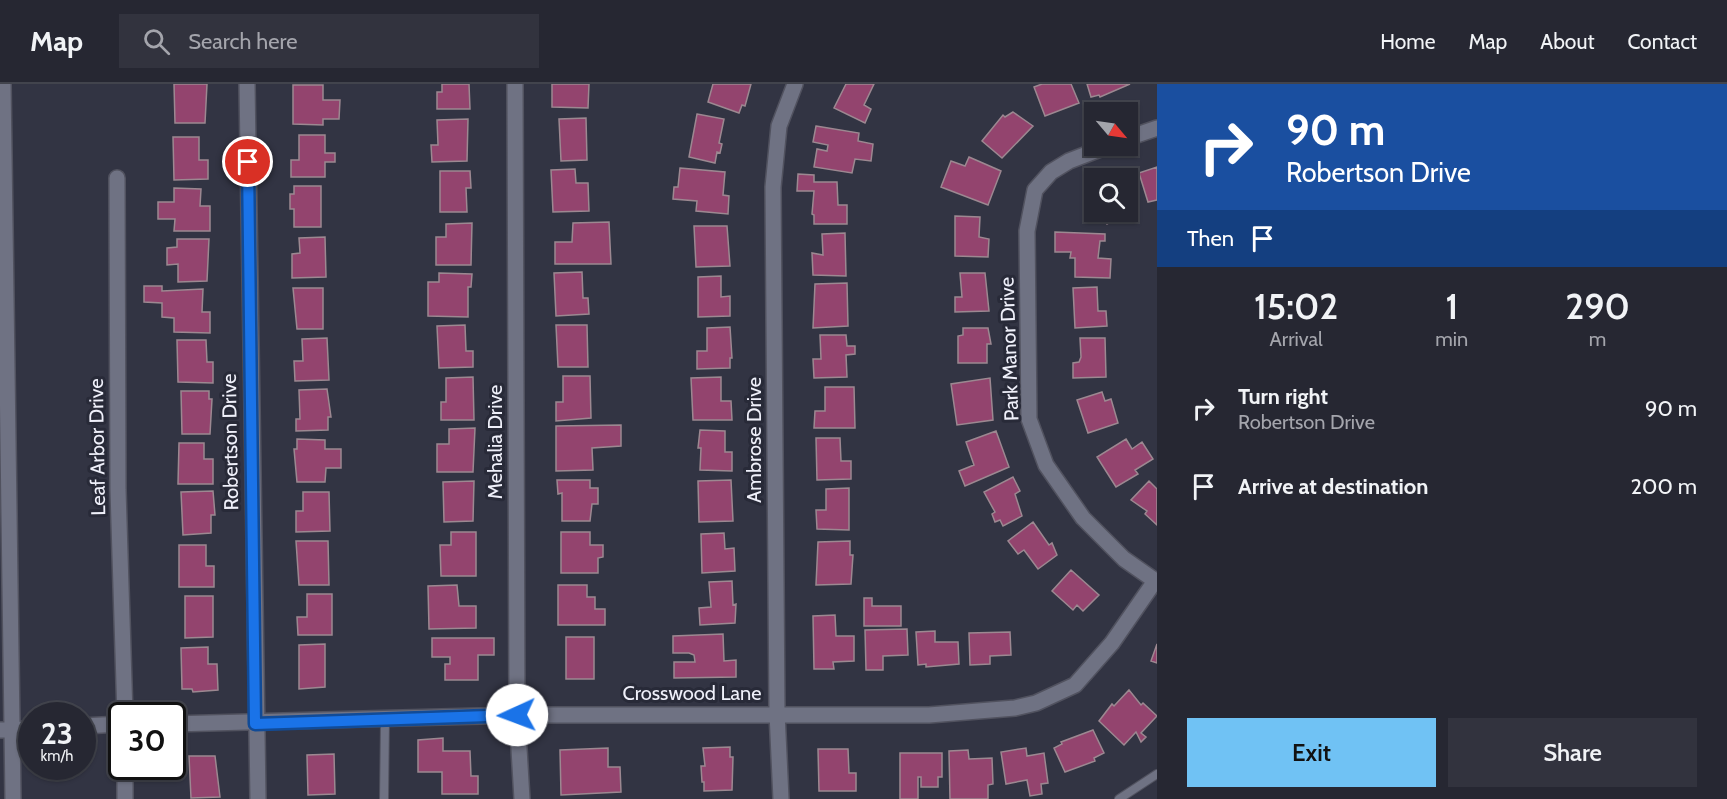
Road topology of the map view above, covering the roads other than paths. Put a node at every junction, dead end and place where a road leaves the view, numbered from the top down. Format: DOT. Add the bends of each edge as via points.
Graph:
graph roads {
  1 [pos="3,84"];
  2 [pos="247,84"];
  3 [pos="515,84"];
  4 [pos="795,84"];
  5 [pos="1157,128"];
  6 [pos="1138,135"];
  7 [pos="1084,155"];
  8 [pos="117,178"];
  9 [pos="3,292"];
  10 [pos="4,512"];
  11 [pos="1156,581"];
  12 [pos="125,702"];
  13 [pos="777,713"];
  14 [pos="517,715"];
  15 [pos="385,720"];
  16 [pos="186,724"];
  17 [pos="255,724"];
  18 [pos="6,730"];
  19 [pos="1157,774"];
  20 [pos="125,780"];
  21 [pos="13,799"];
  22 [pos="126,799"];
  23 [pos="258,799"];
  24 [pos="384,799"];
  25 [pos="522,799"];
  26 [pos="781,799"];
  27 [pos="1119,799"];
  1 -- 9 [label="street"];
  2 -- 17 [label="street, Robertson Drive"];
  3 -- 14 [label="street, Mehalia Drive"];
  4 -- 13 [label="street, Ambrose Drive" via="779,126 773,187"];
  5 -- 6 [label="street"];
  7 -- 11 [label="street, Park Manor Drive" via="1051,172 1035,190 1027,231 1029,419 1046,465 1083,518 1124,560"];
  8 -- 12 [label="street, Leaf Arbor Drive" via="118,490"];
  9 -- 10 [label="street"];
  10 -- 18 [label="street"];
  11 -- 13 [label="street, Crosswood Lane" via="1092,668 1075,685 1036,703 929,715"];
  13 -- 14 [label="street, Crosswood Lane"];
  13 -- 26 [label="street, Ambrose Drive"];
  14 -- 15 [label="street, Crosswood Lane"];
  14 -- 25 [label="street, Mehalia Drive"];
  15 -- 17 [label="street, Crosswood Lane"];
  15 -- 24 [label="lane"];
  16 -- 17 [label="street, Crosswood Lane"];
  17 -- 23 [label="street, Robertson Drive"];
  18 -- 21 [label="street"];
  19 -- 27 [label="lane"];
  20 -- 22 [label="street"];
}
